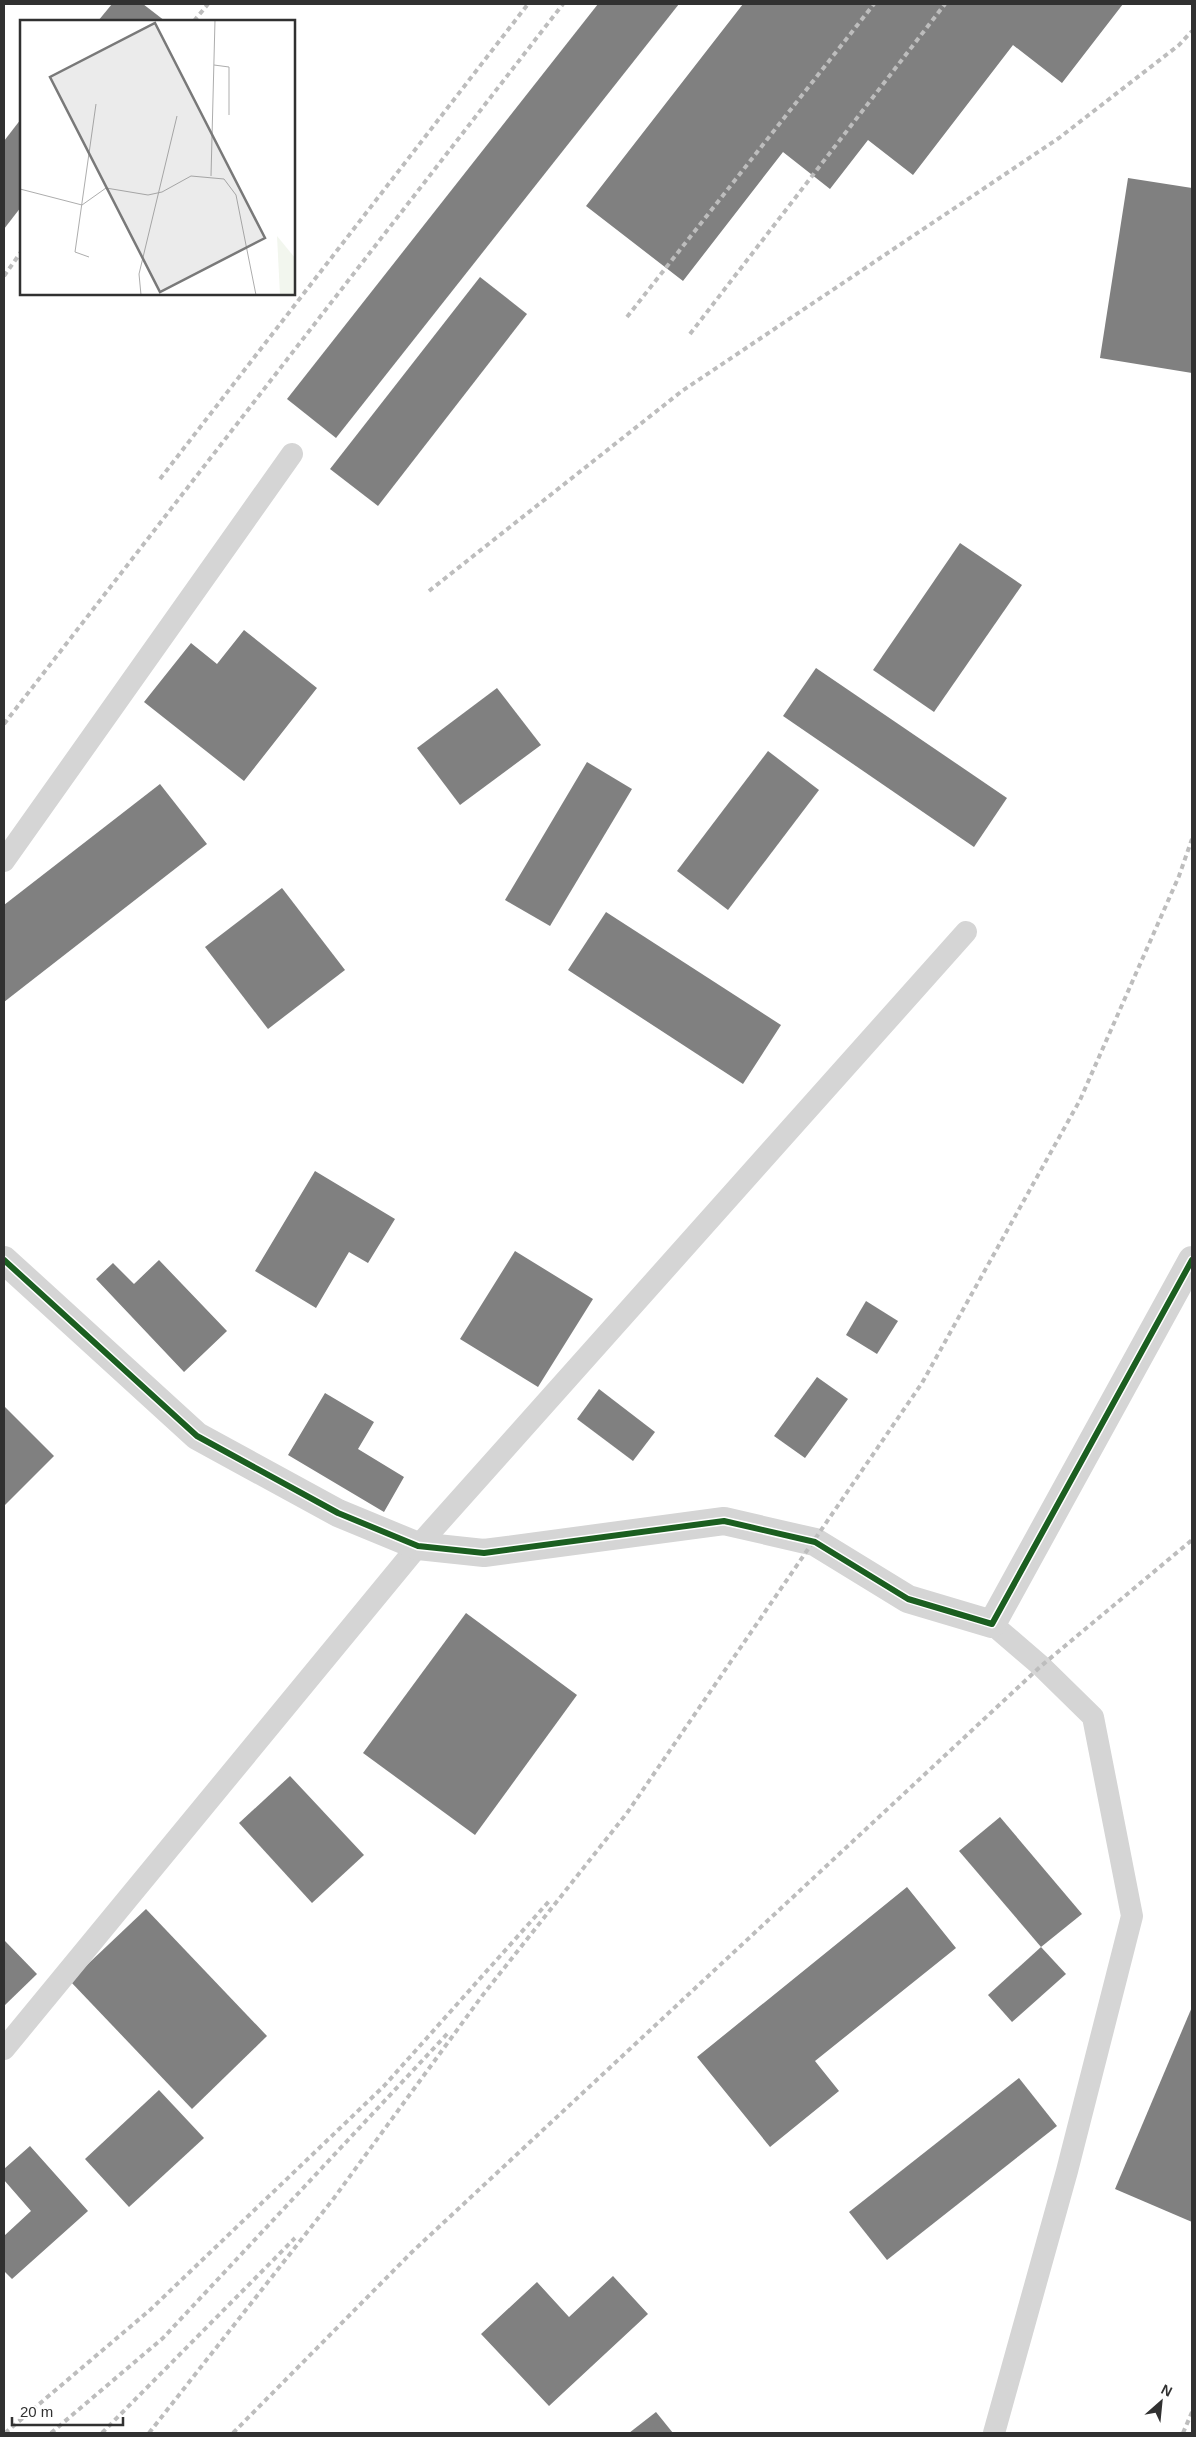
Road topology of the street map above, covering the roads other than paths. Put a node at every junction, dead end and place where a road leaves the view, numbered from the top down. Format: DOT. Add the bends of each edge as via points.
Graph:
graph roads {
  1 [pos="292,454"];
  2 [pos="4,862"];
  3 [pos="966,932"];
  4 [pos="4,1260"];
  5 [pos="1192,1260"];
  6 [pos="418,1546"];
  7 [pos="992,1624"];
  8 [pos="4,2049"];
  9 [pos="994,2433"];
  1 -- 2 [label="lane"];
  3 -- 6 [label="lane"];
  4 -- 6 [label="street" via="197,1436 338,1513"];
  5 -- 7 [label="street"];
  6 -- 7 [label="street" via="484,1553 724,1521 815,1542 908,1599"];
  6 -- 8 [label="lane"];
  7 -- 9 [label="lane" via="1093,1717 1132,1916 1067,2171"];
}
